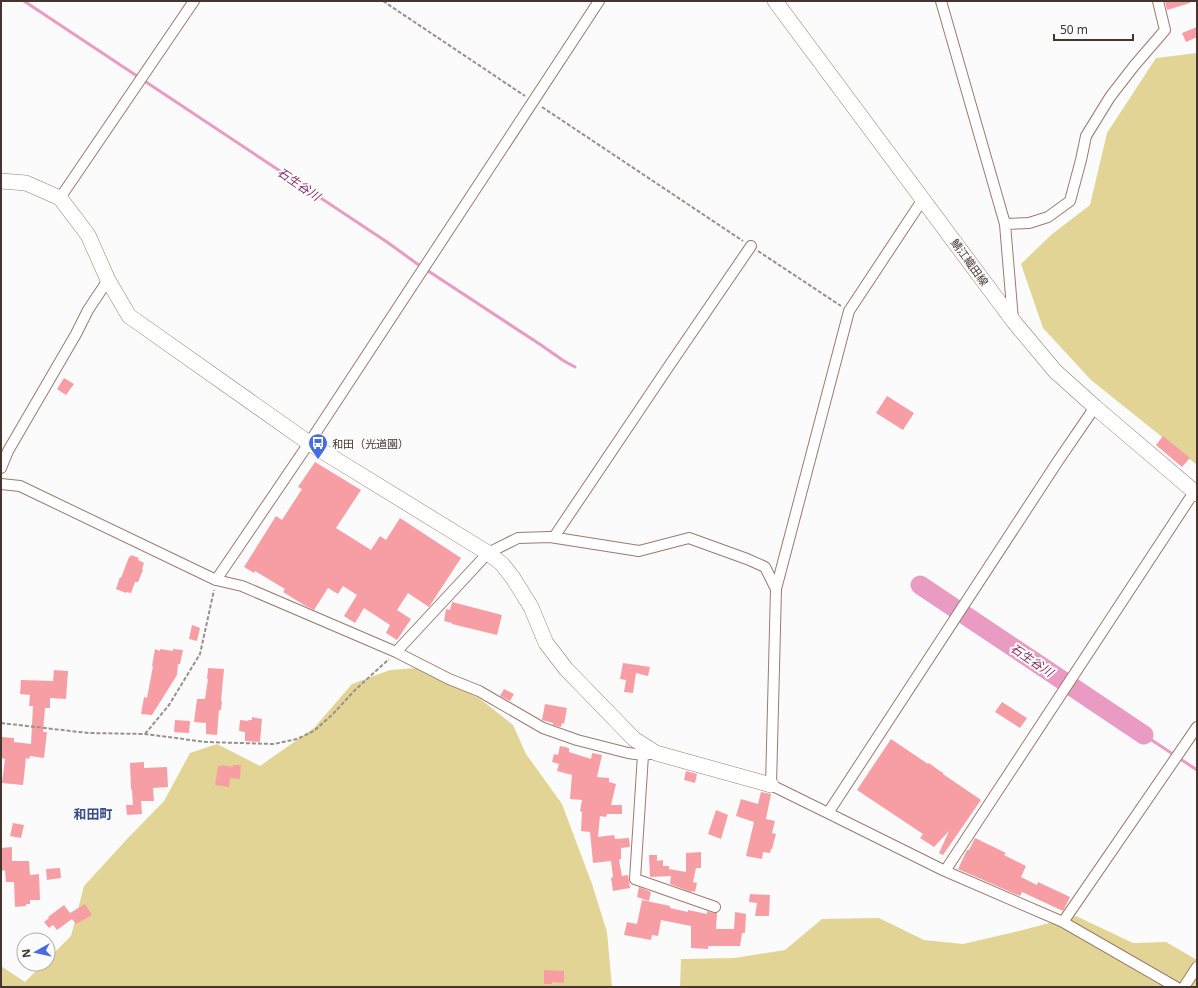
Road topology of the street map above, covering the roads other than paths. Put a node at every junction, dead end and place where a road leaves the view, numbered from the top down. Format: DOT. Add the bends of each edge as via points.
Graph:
graph roads {
  1 [pos="194,1"];
  2 [pos="599,1"];
  3 [pos="775,1"];
  4 [pos="941,1"];
  5 [pos="1158,1"];
  6 [pos="1,181"];
  7 [pos="60,198"];
  8 [pos="923,199"];
  9 [pos="1005,224"];
  10 [pos="751,246"];
  11 [pos="108,280"];
  12 [pos="1014,322"];
  13 [pos="1095,407"];
  14 [pos="309,443"];
  15 [pos="1,468"];
  16 [pos="1,484"];
  17 [pos="1196,493"];
  18 [pos="554,537"];
  19 [pos="488,553"];
  20 [pos="216,580"];
  21 [pos="776,590"];
  22 [pos="396,652"];
  23 [pos="1197,727"];
  24 [pos="650,754"];
  25 [pos="770,785"];
  26 [pos="828,812"];
  27 [pos="945,871"];
  28 [pos="715,907"];
  29 [pos="1063,922"];
  30 [pos="1197,967"];
  31 [pos="1176,987"];
  32 [pos="1184,987"];
  1 -- 7 [label="street"];
  2 -- 14 [label="street"];
  3 -- 8 [label="street, 鯖江織田線"];
  4 -- 9 [label="street"];
  5 -- 9 [label="street" via="1166,30 1110,97 1086,136 1070,201 1048,217 1029,223"];
  6 -- 7 [label="street" via="26,184"];
  7 -- 11 [label="street" via="88,235"];
  8 -- 12 [label="street, 鯖江織田線"];
  8 -- 21 [label="street" via="849,311"];
  9 -- 12 [label="street"];
  10 -- 18 [label="street"];
  11 -- 14 [label="street" via="129,316"];
  11 -- 15 [label="street" via="88,310 8,451"];
  12 -- 13 [label="street, 鯖江織田線" via="1055,371"];
  13 -- 17 [label="street, 鯖江織田線"];
  13 -- 26 [label="street"];
  14 -- 19 [label="street"];
  14 -- 20 [label="street"];
  16 -- 20 [label="street" via="20,486"];
  17 -- 27 [label="street"];
  18 -- 19 [label="street" via="518,538"];
  18 -- 21 [label="street" via="639,552 689,538 765,567"];
  19 -- 22 [label="street"];
  19 -- 24 [label="street" via="502,564 513,578 531,607 546,643 566,669"];
  20 -- 22 [label="street" via="242,586"];
  21 -- 25 [label="street"];
  22 -- 24 [label="street" via="479,691 543,728 628,753"];
  23 -- 29 [label="street"];
  24 -- 25 [label="street"];
  24 -- 28 [label="street" via="635,879"];
  25 -- 26 [label="street"];
  26 -- 27 [label="street"];
  27 -- 29 [label="street"];
  29 -- 31 [label="street"];
  30 -- 32 [label="street"];
}
